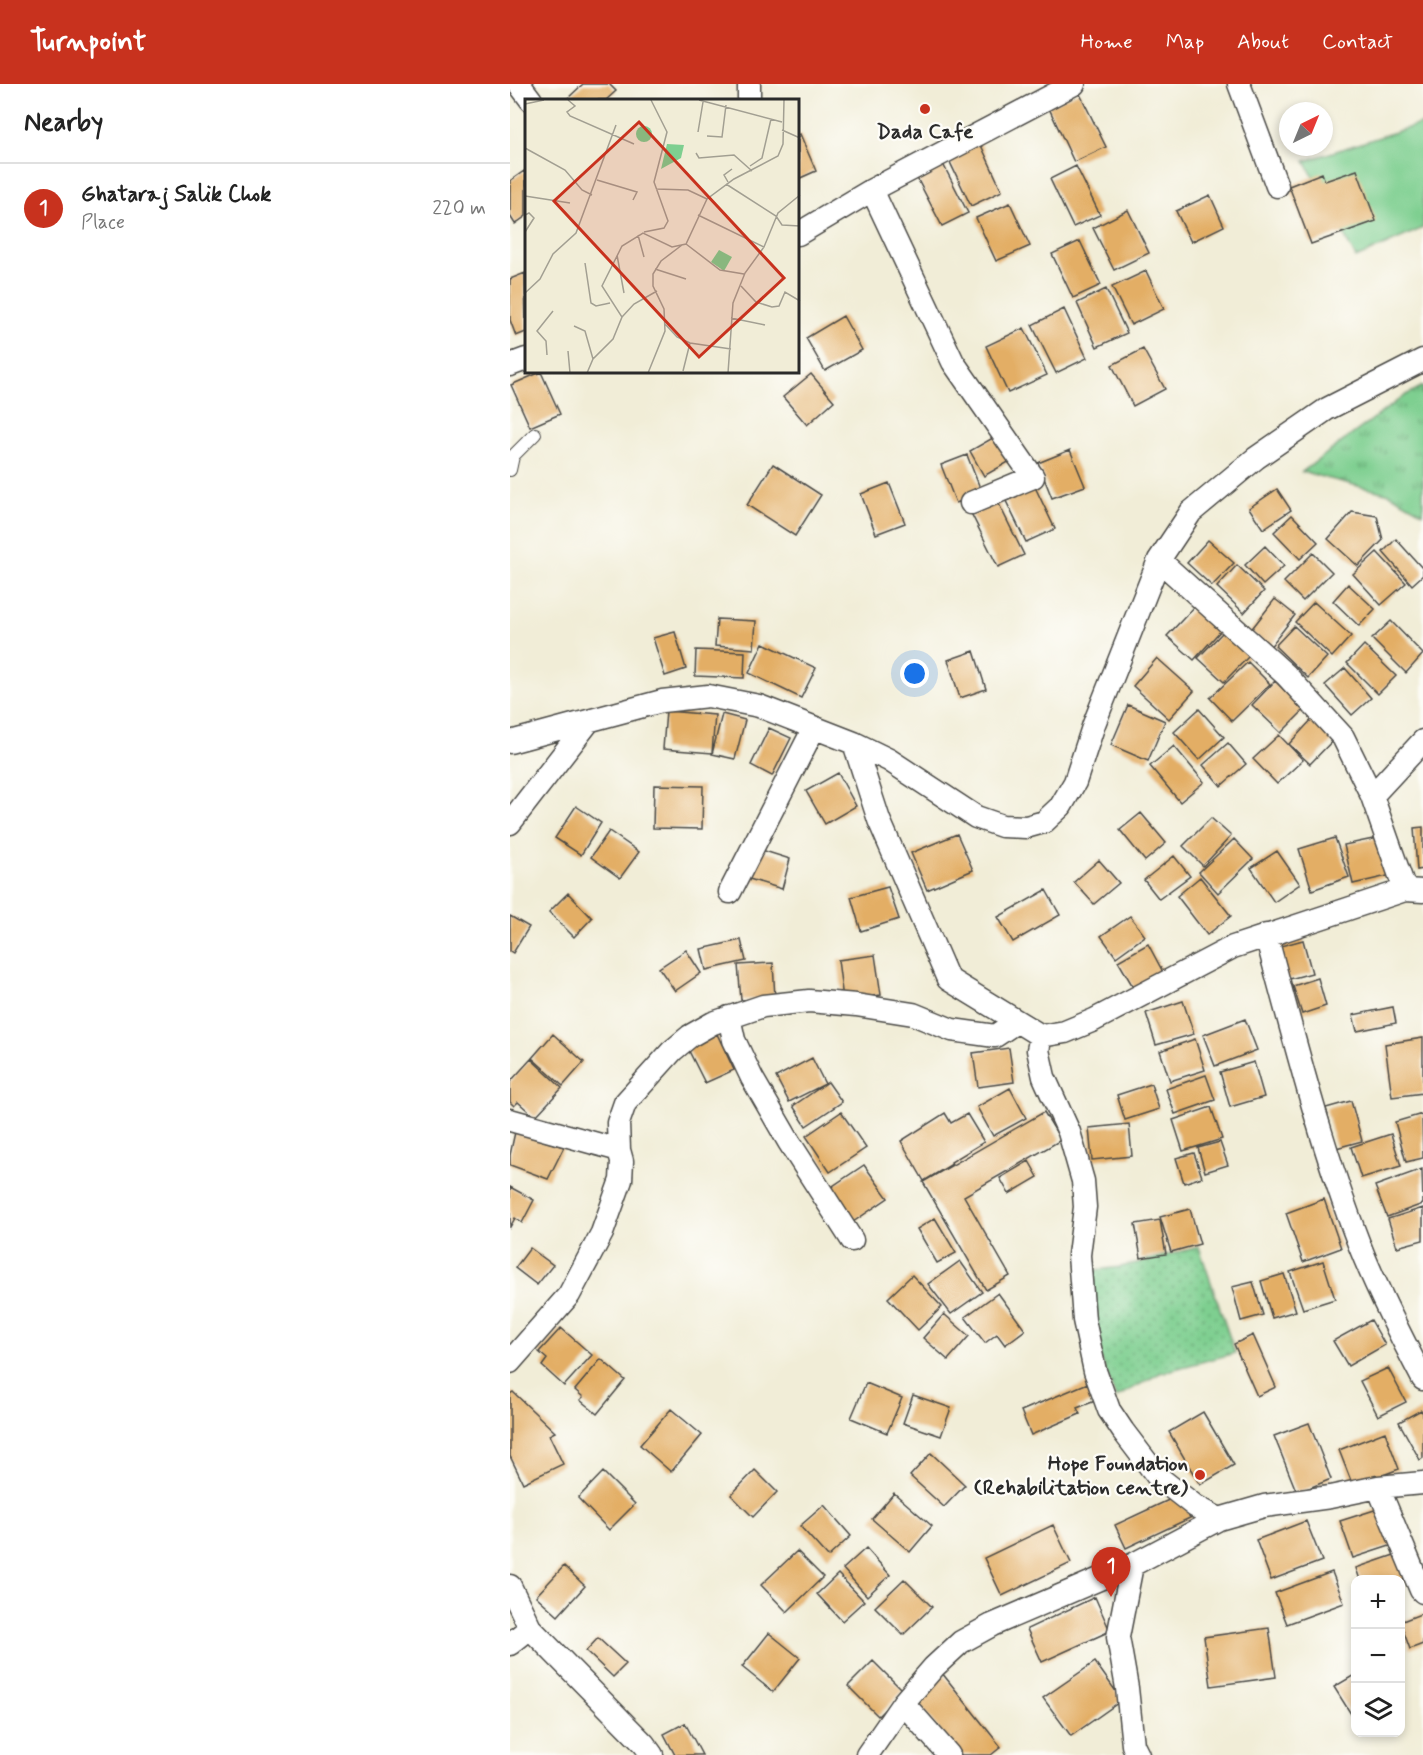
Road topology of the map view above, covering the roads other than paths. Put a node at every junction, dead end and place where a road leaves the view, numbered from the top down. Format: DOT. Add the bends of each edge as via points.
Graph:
graph roads {
  1 [pos="519,84"];
  2 [pos="1074,84"];
  3 [pos="1239,84"];
  4 [pos="530,99"];
  5 [pos="1277,186"];
  6 [pos="872,190"];
  7 [pos="800,233"];
  8 [pos="525,359"];
  9 [pos="1423,360"];
  10 [pos="510,366"];
  11 [pos="534,434"];
  12 [pos="510,470"];
  13 [pos="971,503"];
  14 [pos="1160,561"];
  15 [pos="589,721"];
  16 [pos="814,728"];
  17 [pos="510,741"];
  18 [pos="1423,741"];
  19 [pos="854,743"];
  20 [pos="1372,796"];
  21 [pos="510,823"];
  22 [pos="1414,890"];
  23 [pos="730,892"];
  24 [pos="1266,935"];
  25 [pos="729,1017"];
  26 [pos="1016,1022"];
  27 [pos="1041,1036"];
  28 [pos="510,1120"];
  29 [pos="619,1150"];
  30 [pos="852,1240"];
  31 [pos="510,1362"];
  32 [pos="1423,1379"];
  33 [pos="1423,1484"];
  34 [pos="1378,1487"];
  35 [pos="1219,1519"];
  36 [pos="1132,1565"];
  37 [pos="510,1586"];
  38 [pos="1423,1592"];
  39 [pos="530,1629"];
  40 [pos="510,1644"];
  41 [pos="903,1703"];
  42 [pos="652,1755"];
  43 [pos="867,1755"];
  44 [pos="949,1755"];
  45 [pos="1138,1755"];
  1 -- 4 [label="street"];
  2 -- 6 [label="street"];
  3 -- 5 [label="street"];
  6 -- 7 [label="street"];
  6 -- 13 [label="street" via="953,362 1033,477"];
  8 -- 10 [label="street"];
  9 -- 14 [label="street" via="1327,409 1256,458 1191,512"];
  11 -- 12 [label="lane" via="513,456"];
  14 -- 19 [label="street" via="1094,724 1075,782 1061,806 1044,822 1026,827 1002,826 976,817 889,760"];
  14 -- 20 [label="street" via="1286,675 1343,737"];
  15 -- 16 [label="street" via="662,701 708,696 759,706"];
  15 -- 17 [label="street"];
  15 -- 21 [label="street"];
  16 -- 19 [label="street"];
  16 -- 23 [label="street"];
  18 -- 20 [label="street"];
  19 -- 26 [label="street" via="879,820 948,979"];
  20 -- 22 [label="street"];
  22 -- 24 [label="street"];
  24 -- 27 [label="street" via="1233,947 1094,1020 1065,1032"];
  24 -- 32 [label="street" via="1333,1171 1355,1234"];
  25 -- 26 [label="street" via="763,1006 809,1001 913,1014 952,1030 995,1036"];
  25 -- 29 [label="street" via="690,1036 625,1103 618,1123"];
  25 -- 30 [label="street" via="734,1040 758,1087"];
  26 -- 27 [label="street"];
  27 -- 35 [label="street" via="1038,1050 1044,1077 1069,1131 1083,1181 1085,1207 1079,1256 1084,1320 1095,1371 1109,1410 1158,1477"];
  28 -- 29 [label="street"];
  29 -- 31 [label="street" via="621,1180 602,1233 569,1294"];
  33 -- 34 [label="street"];
  34 -- 35 [label="street" via="1264,1506"];
  34 -- 38 [label="street"];
  35 -- 36 [label="street"];
  36 -- 41 [label="street" via="961,1642"];
  36 -- 45 [label="street" via="1118,1637 1133,1746"];
  37 -- 39 [label="street"];
  39 -- 40 [label="street"];
  39 -- 42 [label="street"];
  41 -- 43 [label="street"];
  41 -- 44 [label="street"];
}
